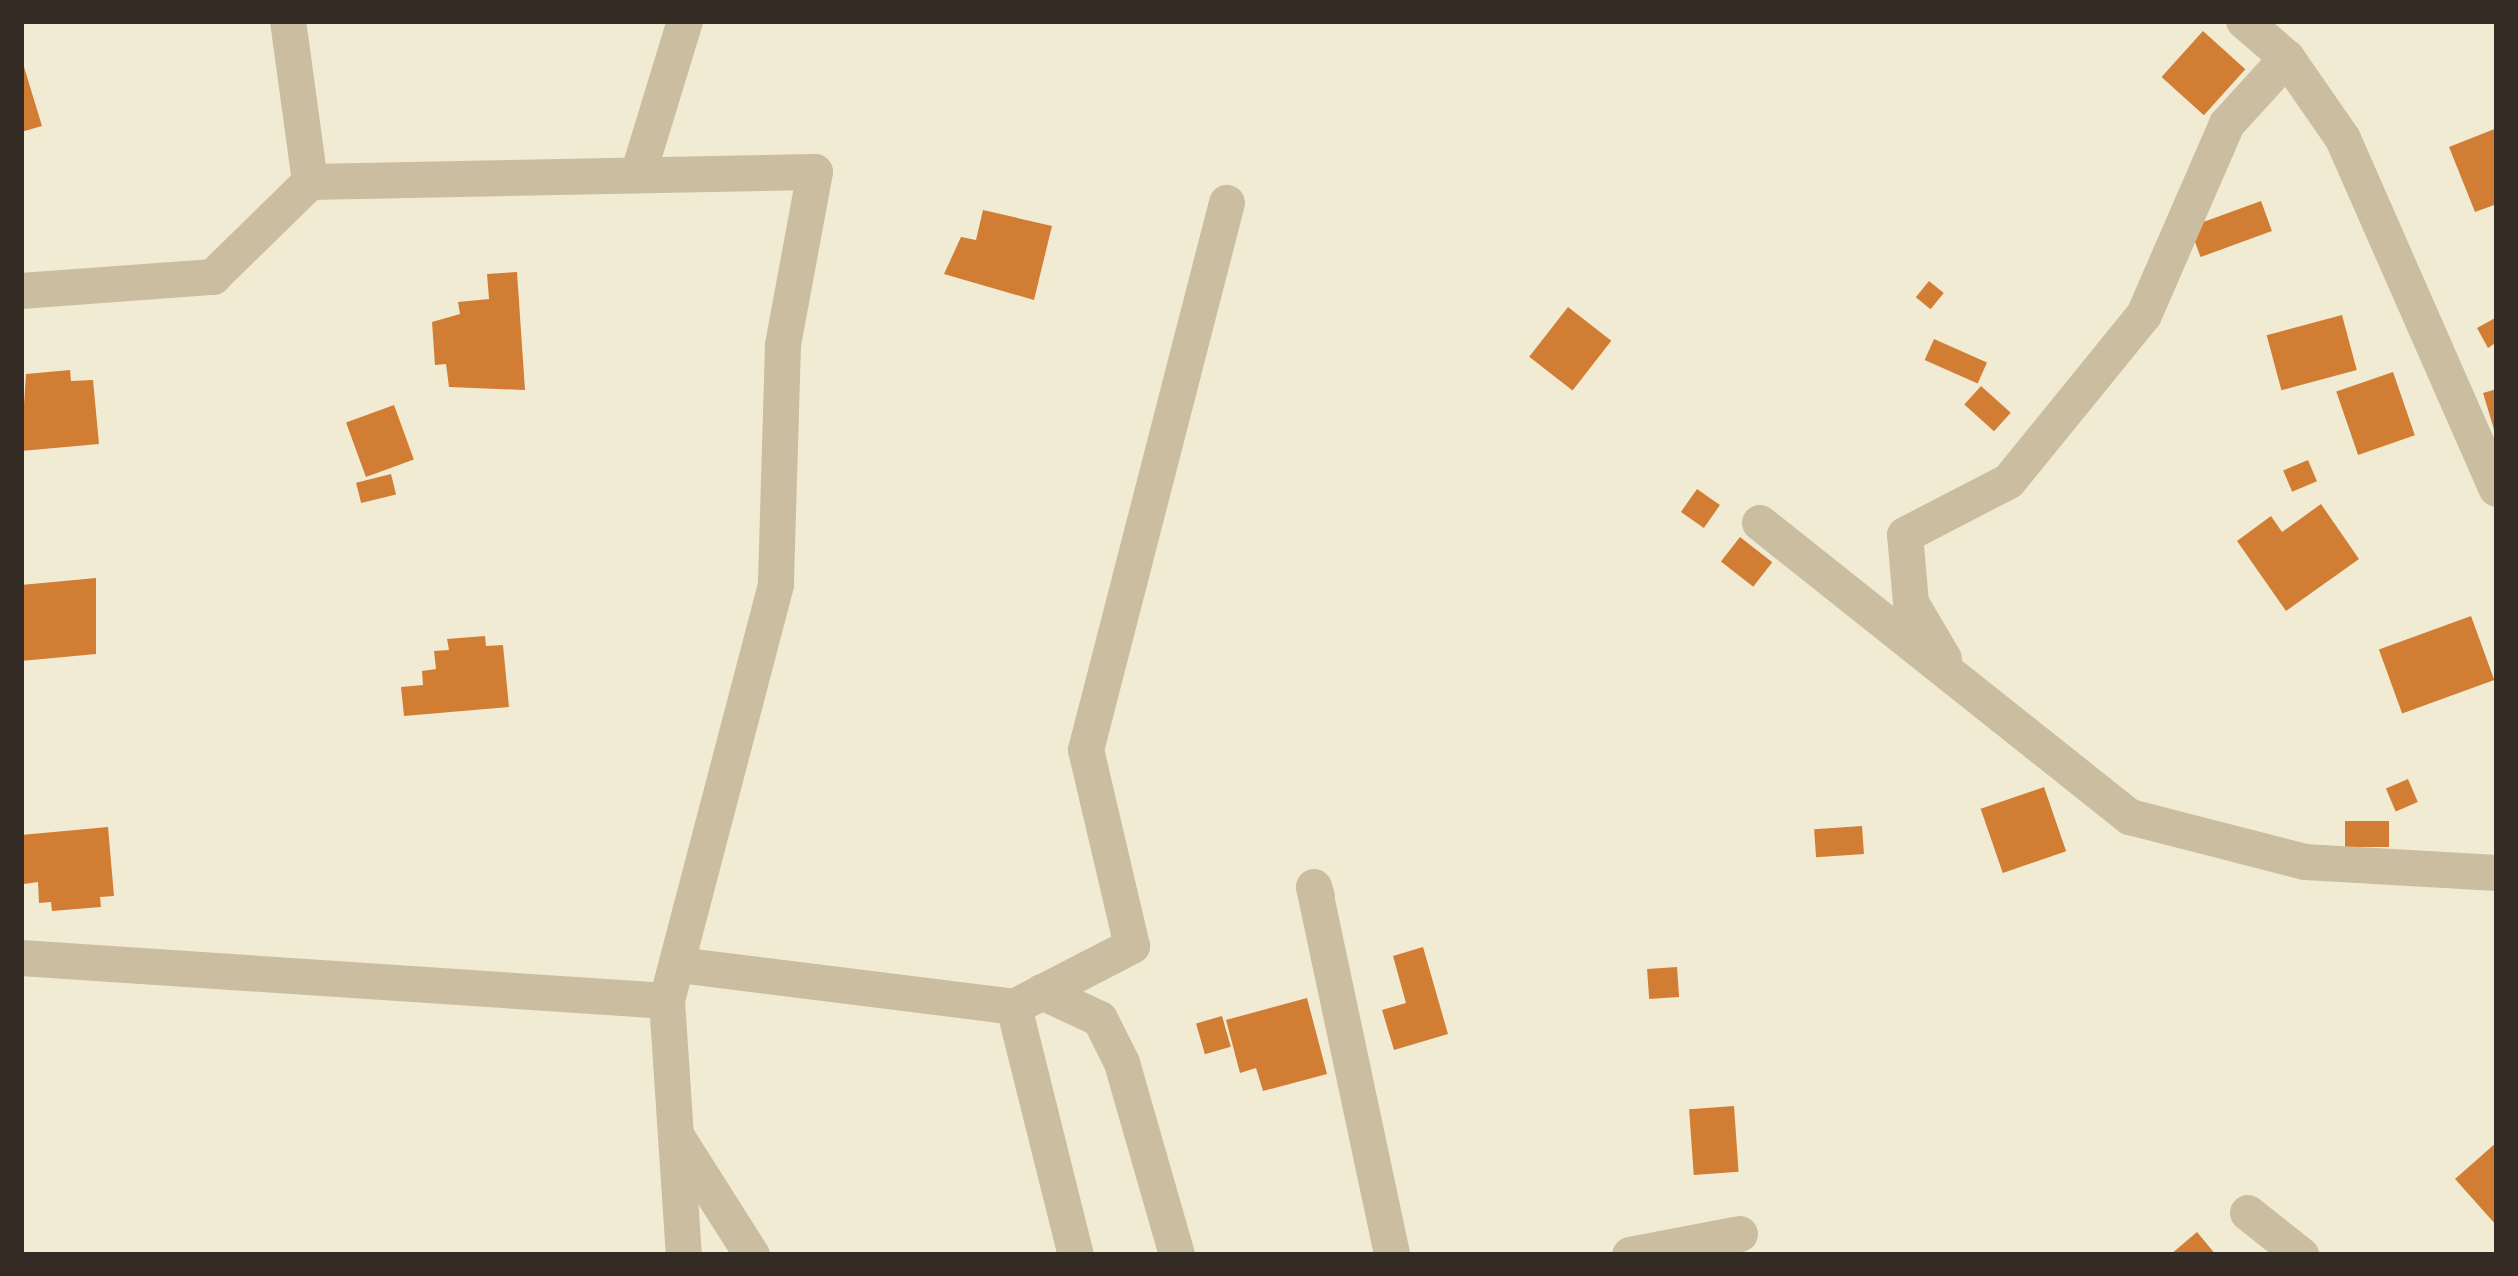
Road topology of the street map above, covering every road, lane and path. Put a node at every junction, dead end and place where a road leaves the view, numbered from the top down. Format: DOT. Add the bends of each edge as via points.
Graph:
graph roads {
  1 [pos="288,21"];
  2 [pos="685,21"];
  3 [pos="2244,21"];
  4 [pos="2288,58"];
  5 [pos="638,175"];
  6 [pos="310,182"];
  7 [pos="1227,203"];
  8 [pos="21,290"];
  9 [pos="2497,489"];
  10 [pos="1760,523"];
  11 [pos="1955,677"];
  12 [pos="2497,873"];
  13 [pos="1317,898"];
  14 [pos="21,958"];
  15 [pos="679,965"];
  16 [pos="1028,999"];
  17 [pos="667,1001"];
  18 [pos="676,1135"];
  19 [pos="2248,1213"];
  20 [pos="1740,1234"];
  21 [pos="685,1255"];
  22 [pos="752,1255"];
  23 [pos="1076,1255"];
  24 [pos="1177,1255"];
  25 [pos="1391,1255"];
  26 [pos="1630,1255"];
  27 [pos="2301,1255"];
  1 -- 6 [label="street"];
  2 -- 5 [label="street"];
  3 -- 4 [label="street"];
  4 -- 9 [label="street" via="2343,139"];
  4 -- 11 [label="street" via="2227,124 2144,315 2009,481 1905,536 1911,603"];
  5 -- 6 [label="street"];
  5 -- 15 [label="street" via="815,172 783,345 776,585"];
  6 -- 8 [label="street" via="213,277"];
  7 -- 16 [label="street" via="1086,750 1132,946"];
  10 -- 11 [label="street"];
  11 -- 12 [label="street" via="2130,817 2306,862"];
  13 -- 25 [label="street" via="1314,887"];
  14 -- 17 [label="street"];
  15 -- 16 [label="street"];
  15 -- 17 [label="street"];
  16 -- 23 [label="street"];
  16 -- 24 [label="street" via="1100,1019 1122,1063"];
  17 -- 18 [label="street"];
  18 -- 21 [label="street"];
  18 -- 22 [label="street"];
  19 -- 27 [label="street"];
  20 -- 26 [label="street"];
}
